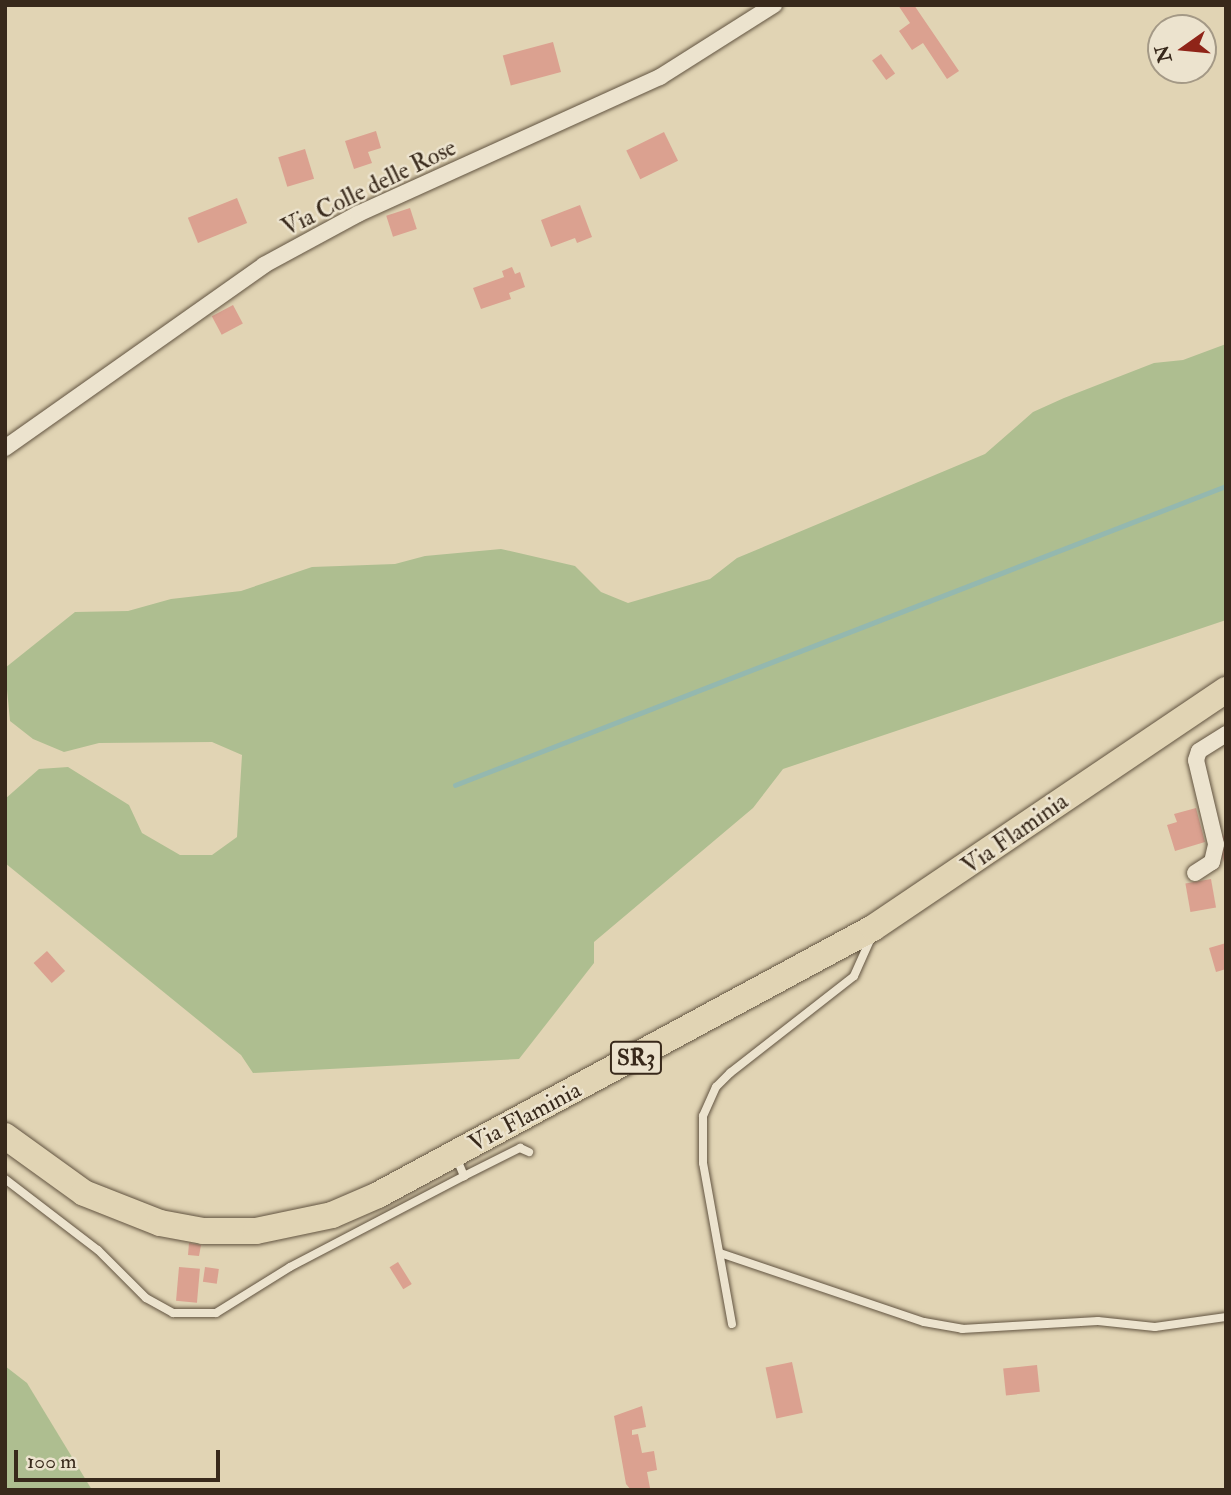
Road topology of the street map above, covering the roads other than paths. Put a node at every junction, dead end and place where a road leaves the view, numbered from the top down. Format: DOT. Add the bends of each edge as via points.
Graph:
graph roads {
  1 [pos="774,5"];
  2 [pos="5,448"];
  3 [pos="1226,690"];
  4 [pos="1226,734"];
  5 [pos="1195,873"];
  6 [pos="873,929"];
  7 [pos="5,1136"];
  8 [pos="529,1152"];
  9 [pos="460,1165"];
  10 [pos="5,1179"];
  11 [pos="720,1253"];
  12 [pos="1226,1317"];
  13 [pos="732,1324"];
  1 -- 2 [label="street, Via Colle delle Rose" via="660,77 358,214 264,265"];
  3 -- 6 [label="main road, Via Flaminia / SR3"];
  4 -- 5 [label="street" via="1199,751 1196,760 1216,844 1212,862"];
  6 -- 9 [label="main road, Via Flaminia / SR3"];
  6 -- 11 [label="lane" via="854,976 730,1073 709,1101 701,1149"];
  7 -- 9 [label="main road, Via Flaminia / SR3" via="51,1174 107,1204 175,1227 223,1232 271,1230 324,1218"];
  8 -- 9 [label="lane" via="520,1148"];
  9 -- 10 [label="lane" via="216,1312 173,1313 146,1298 98,1250"];
  11 -- 12 [label="lane" via="924,1322 962,1329 1098,1321 1155,1327"];
  11 -- 13 [label="lane"];
}
